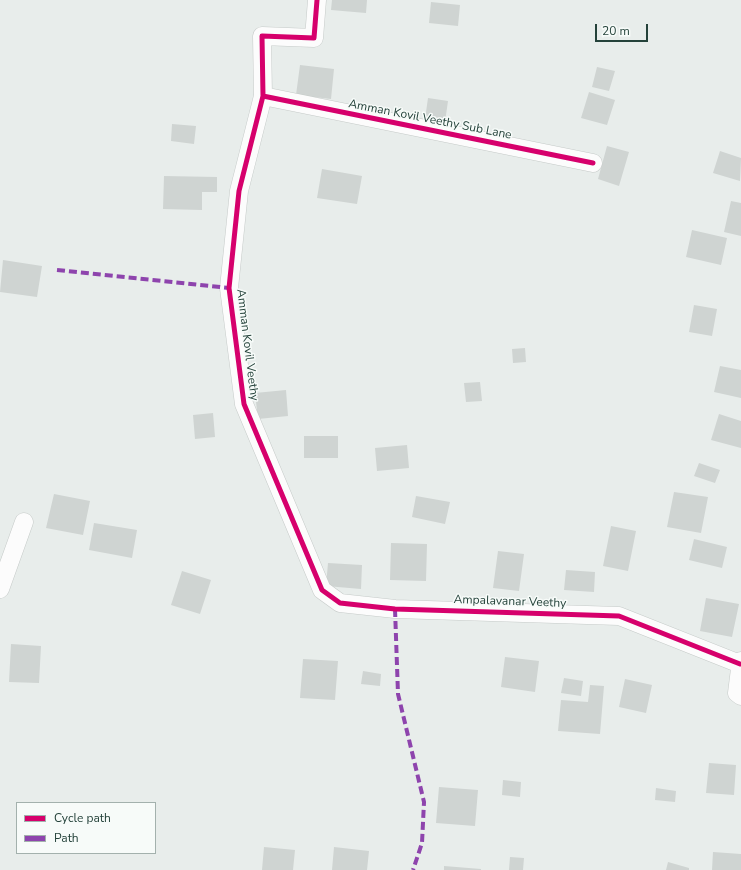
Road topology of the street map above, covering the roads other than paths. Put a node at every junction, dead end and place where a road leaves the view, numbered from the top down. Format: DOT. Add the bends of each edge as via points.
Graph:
graph roads {
  1 [pos="318,0"];
  2 [pos="263,96"];
  3 [pos="593,163"];
  4 [pos="24,522"];
  5 [pos="304,547"];
  6 [pos="0,589"];
  7 [pos="741,662"];
  8 [pos="741,696"];
  1 -- 2 [label="street, Amman Kovil Veethy" via="314,38 262,36"];
  2 -- 3 [label="street, Amman Kovil Veethy Sub Lane"];
  2 -- 5 [label="street, Amman Kovil Veethy" via="239,190 229,288 244,404"];
  4 -- 6 [label="street"];
  5 -- 7 [label="street, Ampalavanar Veethy" via="322,590 340,603 395,608 618,616"];
  7 -- 8 [label="street" via="738,693"];
}
